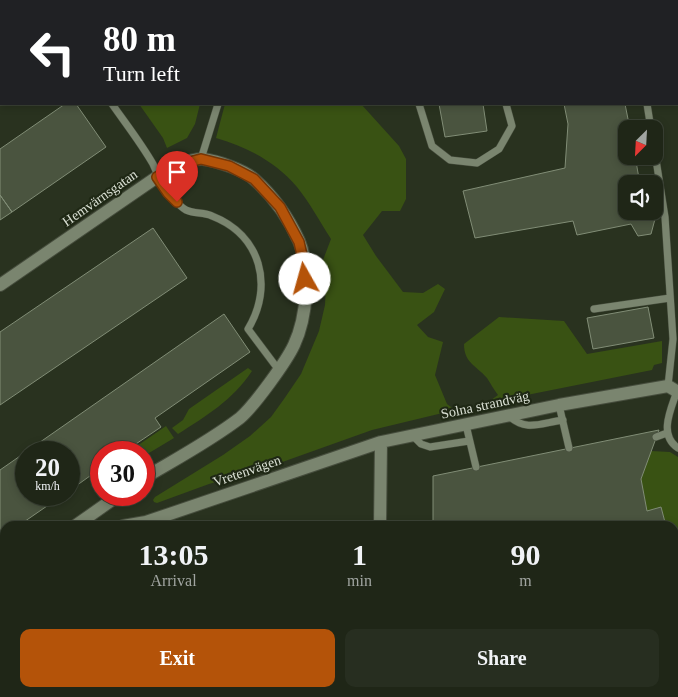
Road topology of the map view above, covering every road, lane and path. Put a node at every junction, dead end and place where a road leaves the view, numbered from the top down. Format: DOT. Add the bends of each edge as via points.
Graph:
graph roads {
  1 [pos="113,105"];
  2 [pos="218,105"];
  3 [pos="419,105"];
  4 [pos="506,105"];
  5 [pos="647,105"];
  6 [pos="650,120"];
  7 [pos="201,159"];
  8 [pos="657,165"];
  9 [pos="157,177"];
  10 [pos="0,285"];
  11 [pos="670,298"];
  12 [pos="594,309"];
  13 [pos="278,370"];
  14 [pos="674,390"];
  15 [pos="559,405"];
  16 [pos="508,415"];
  17 [pos="563,420"];
  18 [pos="466,424"];
  19 [pos="667,433"];
  20 [pos="413,436"];
  21 [pos="656,437"];
  22 [pos="469,441"];
  23 [pos="381,442"];
  24 [pos="569,448"];
  25 [pos="678,448"];
  26 [pos="476,467"];
  27 [pos="155,472"];
  28 [pos="103,506"];
  29 [pos="82,521"];
  30 [pos="149,521"];
  31 [pos="380,521"];
  1 -- 9 [label="lane" via="153,165"];
  2 -- 7 [label="lane"];
  3 -- 4 [label="lane" via="432,146 450,160 477,163 499,149 512,126"];
  5 -- 6 [label="lane"];
  7 -- 9 [label="street, Hemvärnsgatan" via="174,166"];
  7 -- 13 [label="street, Hemvärnsgatan" via="229,166 254,179 280,207 299,242 306,293 302,322 294,345"];
  8 -- 11 [label="lane" via="665,216"];
  9 -- 10 [label="street, Hemvärnsgatan"];
  9 -- 13 [label="lane" via="185,210 212,215 230,225 255,255 261,268 262,285 256,317 248,329"];
  11 -- 12 [label="lane"];
  11 -- 14 [label="lane"];
  13 -- 27 [label="street, Hemvärnsgatan" via="242,417"];
  14 -- 15 [label="street, Solna strandväg"];
  14 -- 19 [label="lane"];
  15 -- 16 [label="street, Solna strandväg"];
  15 -- 17 [label="lane"];
  16 -- 17 [label="lane" via="525,426"];
  16 -- 18 [label="street, Solna strandväg"];
  17 -- 24 [label="lane"];
  18 -- 20 [label="street, Solna strandväg"];
  18 -- 22 [label="lane"];
  19 -- 21 [label="lane"];
  19 -- 25 [label="lane"];
  20 -- 22 [label="lane" via="420,444 430,447"];
  20 -- 23 [label="street, Solna strandväg"];
  22 -- 26 [label="lane"];
  23 -- 30 [label="street, Vretenvägen"];
  23 -- 31 [label="street"];
  28 -- 29 [label="street"];
}
